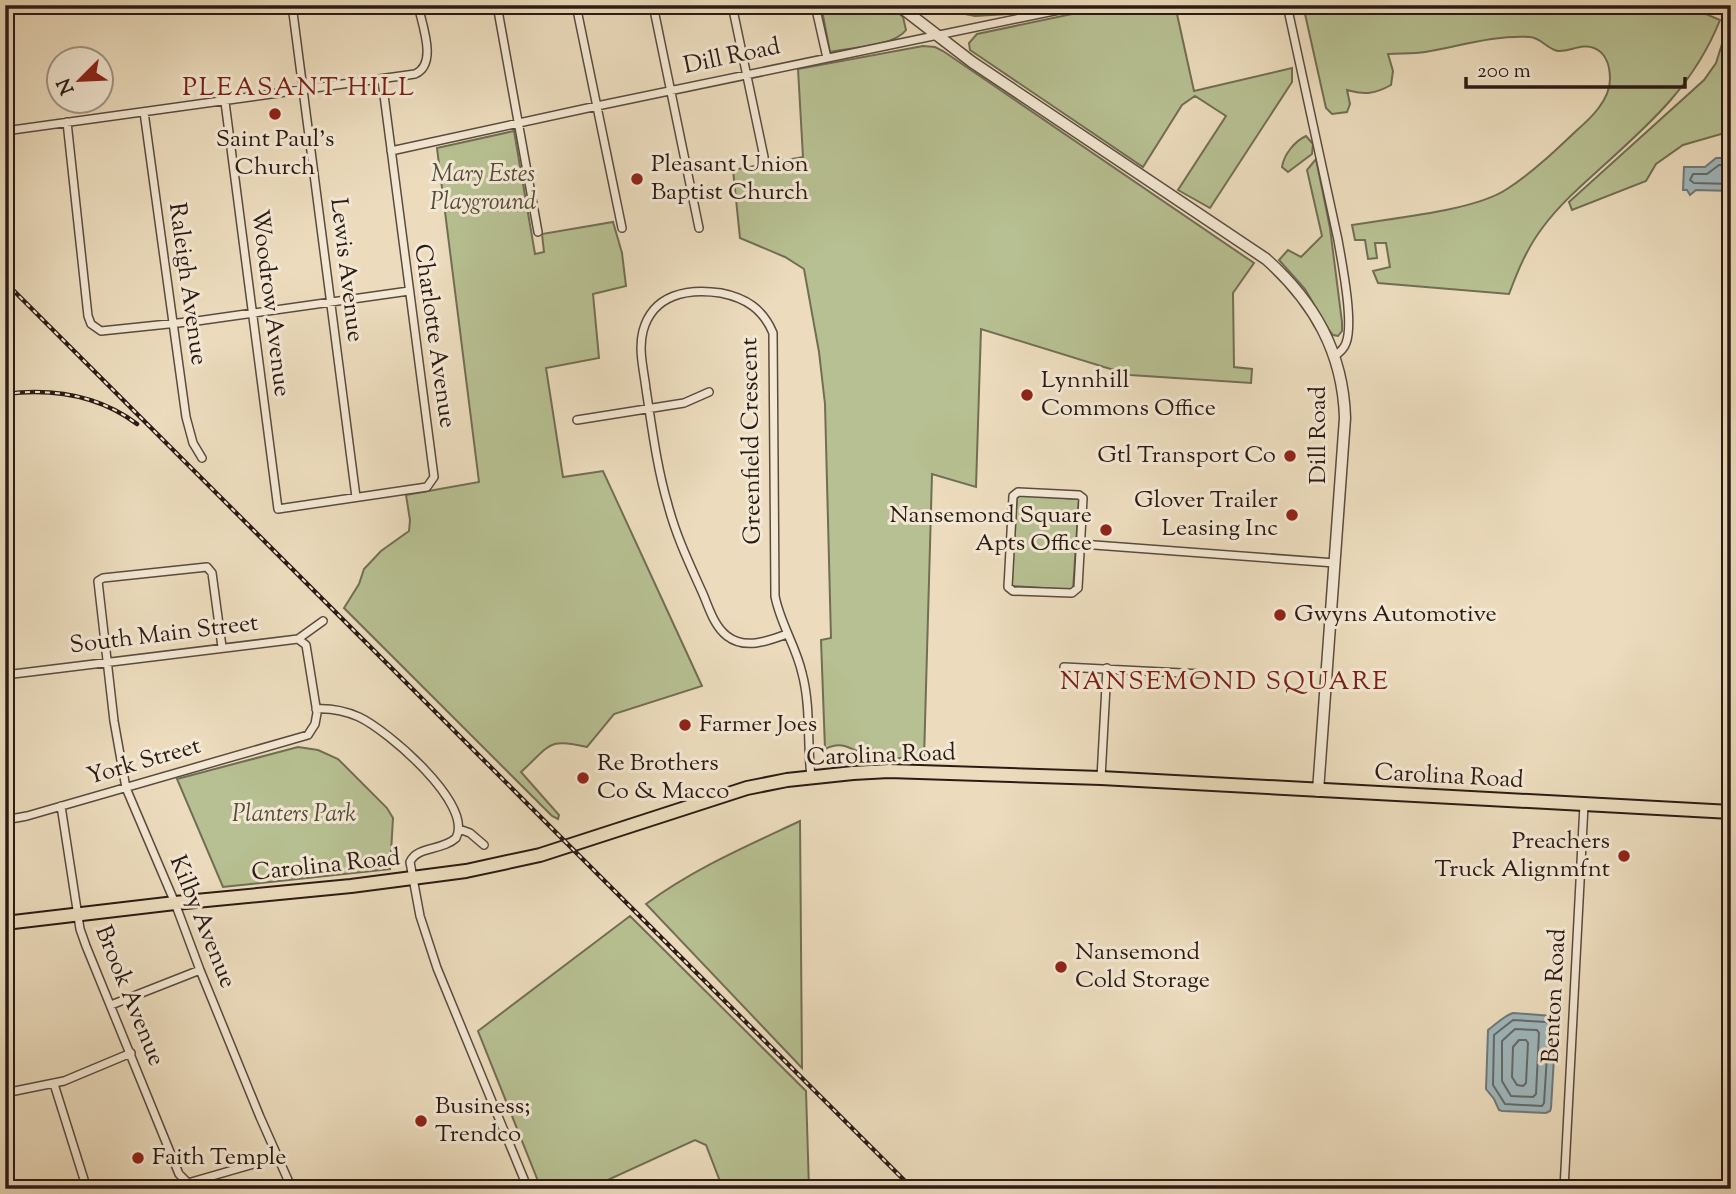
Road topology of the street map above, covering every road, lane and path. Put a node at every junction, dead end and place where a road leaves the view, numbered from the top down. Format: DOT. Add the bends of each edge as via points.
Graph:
graph roads {
  1 [pos="38,5"];
  2 [pos="292,5"];
  3 [pos="418,5"];
  4 [pos="497,5"];
  5 [pos="576,5"];
  6 [pos="653,5"];
  7 [pos="732,5"];
  8 [pos="815,5"];
  9 [pos="898,5"];
  10 [pos="1083,5"];
  11 [pos="1287,5"];
  12 [pos="5,10"];
  13 [pos="936,36"];
  14 [pos="827,58"];
  15 [pos="747,75"];
  16 [pos="382,80"];
  17 [pos="303,91"];
  18 [pos="672,91"];
  19 [pos="225,102"];
  20 [pos="597,106"];
  21 [pos="144,113"];
  22 [pos="67,122"];
  23 [pos="519,123"];
  24 [pos="5,131"];
  25 [pos="391,151"];
  26 [pos="764,157"];
  27 [pos="622,228"];
  28 [pos="699,228"];
  29 [pos="538,232"];
  30 [pos="409,291"];
  31 [pos="331,303"];
  32 [pos="252,313"];
  33 [pos="173,324"];
  34 [pos="1335,356"];
  35 [pos="709,393"];
  36 [pos="649,409"];
  37 [pos="577,420"];
  38 [pos="202,458"];
  39 [pos="356,497"];
  40 [pos="1081,544"];
  41 [pos="1335,563"];
  42 [pos="323,621"];
  43 [pos="787,634"];
  44 [pos="298,639"];
  45 [pos="222,647"];
  46 [pos="107,662"];
  47 [pos="1064,667"];
  48 [pos="1107,668"];
  49 [pos="1202,674"];
  50 [pos="5,676"];
  51 [pos="316,709"];
  52 [pos="811,777"];
  53 [pos="1101,778"];
  54 [pos="126,788"];
  55 [pos="1318,791"];
  56 [pos="1584,805"];
  57 [pos="61,806"];
  58 [pos="1731,812"];
  59 [pos="5,820"];
  60 [pos="459,829"];
  61 [pos="484,845"];
  62 [pos="413,878"];
  63 [pos="175,903"];
  64 [pos="79,915"];
  65 [pos="5,923"];
  66 [pos="200,970"];
  67 [pos="111,1005"];
  68 [pos="131,1053"];
  69 [pos="54,1084"];
  70 [pos="5,1093"];
  71 [pos="278,1157"];
  72 [pos="5,1183"];
  73 [pos="187,1183"];
  74 [pos="20,1189"];
  75 [pos="87,1189"];
  76 [pos="167,1189"];
  77 [pos="194,1189"];
  78 [pos="292,1189"];
  79 [pos="528,1189"];
  80 [pos="1564,1189"];
  1 -- 12 [label="street"];
  2 -- 17 [label="street, Lewis Avenue"];
  3 -- 16 [label="street" via="428,59 425,68"];
  4 -- 23 [label="street"];
  5 -- 20 [label="street"];
  6 -- 18 [label="street"];
  7 -- 15 [label="street"];
  8 -- 14 [label="street"];
  9 -- 13 [label="street"];
  10 -- 13 [label="street, Dill Road"];
  11 -- 34 [label="street, Dill Road" via="1344,276 1349,329 1345,346"];
  13 -- 14 [label="street, Dill Road"];
  13 -- 34 [label="street" via="1266,259 1308,304"];
  14 -- 15 [label="street, Dill Road"];
  15 -- 18 [label="street, Dill Road"];
  15 -- 26 [label="street"];
  16 -- 17 [label="street"];
  16 -- 25 [label="street, Charlotte Avenue"];
  17 -- 19 [label="street"];
  17 -- 31 [label="street, Lewis Avenue"];
  18 -- 20 [label="street, Dill Road"];
  18 -- 28 [label="street"];
  19 -- 21 [label="street"];
  19 -- 32 [label="street, Woodrow Avenue"];
  20 -- 23 [label="street, Dill Road"];
  20 -- 27 [label="street"];
  21 -- 22 [label="street"];
  21 -- 33 [label="street, Raleigh Avenue"];
  22 -- 24 [label="street"];
  22 -- 33 [label="street" via="91,324 106,332"];
  23 -- 25 [label="street, Dill Road"];
  23 -- 29 [label="street"];
  25 -- 30 [label="street, Charlotte Avenue"];
  30 -- 31 [label="street"];
  30 -- 39 [label="street, Charlotte Avenue" via="432,481 427,487"];
  31 -- 32 [label="street"];
  31 -- 39 [label="street, Lewis Avenue"];
  32 -- 33 [label="street"];
  32 -- 39 [label="street, Woodrow Avenue" via="278,509"];
  33 -- 38 [label="street, Raleigh Avenue" via="190,434"];
  34 -- 41 [label="street, Dill Road" via="1345,418"];
  35 -- 36 [label="street"];
  36 -- 37 [label="street"];
  36 -- 43 [label="street, Greenfield Crescent" via="668,507 717,624 741,643"];
  36 -- 43 [label="street, Greenfield Crescent" via="643,331 667,300 701,290 740,298 763,314 775,342 774,581"];
  40 -- 40 [label="street" via="1081,496 1015,493 1008,587 1013,591 1076,592"];
  40 -- 41 [label="street"];
  41 -- 55 [label="street, Dill Road"];
  42 -- 44 [label="street, South Main Street"];
  43 -- 52 [label="street, Greenfield Crescent" via="806,689"];
  44 -- 45 [label="street, South Main Street"];
  44 -- 51 [label="street" via="306,645"];
  45 -- 46 [label="street, South Main Street"];
  45 -- 46 [label="street, Kilby Avenue" via="208,568 103,578 98,581"];
  46 -- 50 [label="street, South Main Street"];
  46 -- 54 [label="street, Kilby Avenue"];
  47 -- 48 [label="street"];
  48 -- 49 [label="street"];
  48 -- 53 [label="street"];
  51 -- 54 [label="street, York Street" via="316,724 308,736"];
  51 -- 60 [label="street" via="345,711 400,744 442,791"];
  52 -- 53 [label="main road, Carolina Road" via="889,771"];
  52 -- 62 [label="main road, Carolina Road" via="720,796 533,857"];
  53 -- 55 [label="main road, Carolina Road"];
  54 -- 57 [label="street, York Street"];
  54 -- 63 [label="street, Kilby Avenue"];
  55 -- 56 [label="main road, Carolina Road"];
  56 -- 58 [label="main road, Carolina Road"];
  56 -- 80 [label="street, Benton Road"];
  57 -- 59 [label="street, York Street"];
  57 -- 64 [label="street, Brook Avenue"];
  60 -- 61 [label="street"];
  60 -- 62 [label="street" via="450,843 415,854 410,862"];
  62 -- 63 [label="main road, Carolina Road"];
  62 -- 79 [label="street" via="437,968"];
  63 -- 64 [label="main road, Carolina Road"];
  63 -- 66 [label="street, Kilby Avenue"];
  64 -- 65 [label="main road, Carolina Road"];
  64 -- 67 [label="street, Brook Avenue" via="86,946"];
  66 -- 67 [label="street"];
  66 -- 71 [label="street, Kilby Avenue"];
  67 -- 68 [label="street, Brook Avenue"];
  68 -- 69 [label="street"];
  68 -- 73 [label="street, Brook Avenue" via="179,1174"];
  69 -- 70 [label="street"];
  69 -- 75 [label="street"];
  71 -- 73 [label="street"];
  71 -- 78 [label="street, Kilby Avenue"];
  72 -- 74 [label="street"];
  73 -- 76 [label="street"];
  73 -- 77 [label="street, Brook Avenue"];
}
